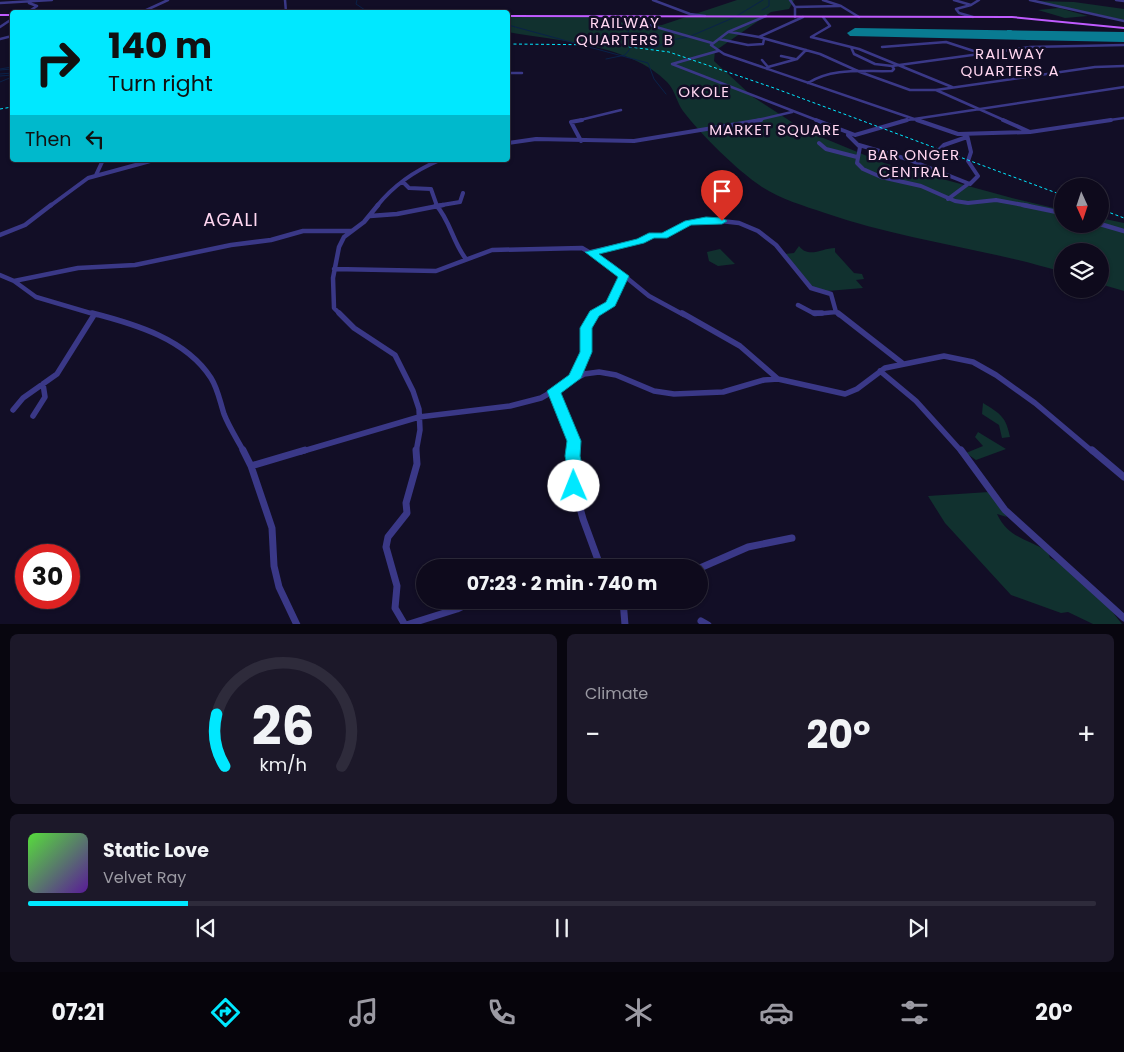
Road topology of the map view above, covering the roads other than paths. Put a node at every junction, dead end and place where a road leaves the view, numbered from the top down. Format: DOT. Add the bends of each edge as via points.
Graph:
graph roads {
  1 [pos="52,0"];
  2 [pos="168,0"];
  3 [pos="653,0"];
  4 [pos="790,0"];
  5 [pos="823,0"];
  6 [pos="954,0"];
  7 [pos="979,0"];
  8 [pos="1030,0"];
  9 [pos="1116,0"];
  10 [pos="1124,1"];
  11 [pos="0,3"];
  12 [pos="26,3"];
  13 [pos="971,5"];
  14 [pos="840,6"];
  15 [pos="795,7"];
  16 [pos="31,10"];
  17 [pos="146,10"];
  18 [pos="691,15"];
  19 [pos="510,16"];
  20 [pos="655,16"];
  21 [pos="766,16"];
  22 [pos="795,16"];
  23 [pos="802,16"];
  24 [pos="823,17"];
  25 [pos="859,17"];
  26 [pos="973,17"];
  27 [pos="10,19"];
  28 [pos="1124,21"];
  29 [pos="0,27"];
  30 [pos="1124,28"];
  31 [pos="730,32"];
  32 [pos="759,37"];
  33 [pos="718,39"];
  34 [pos="764,39"];
  35 [pos="712,42"];
  36 [pos="1124,45"];
  37 [pos="851,47"];
  38 [pos="882,47"];
  39 [pos="806,50"];
  40 [pos="718,52"];
  41 [pos="984,54"];
  42 [pos="781,56"];
  43 [pos="796,59"];
  44 [pos="762,60"];
  45 [pos="899,65"];
  46 [pos="892,66"];
  47 [pos="1124,66"];
  48 [pos="768,68"];
  49 [pos="1053,70"];
  50 [pos="860,72"];
  51 [pos="510,73"];
  52 [pos="522,73"];
  53 [pos="1060,73"];
  54 [pos="808,83"];
  55 [pos="952,87"];
  56 [pos="1124,87"];
  57 [pos="936,90"];
  58 [pos="979,109"];
  59 [pos="621,110"];
  60 [pos="792,112"];
  61 [pos="1124,118"];
  62 [pos="913,119"];
  63 [pos="844,132"];
  64 [pos="1030,132"];
  65 [pos="967,136"];
  66 [pos="582,141"];
  67 [pos="510,143"];
  68 [pos="818,144"];
  69 [pos="859,145"];
  70 [pos="857,157"];
  71 [pos="907,159"];
  72 [pos="102,162"];
  73 [pos="146,162"];
  74 [pos="436,162"];
  75 [pos="96,175"];
  76 [pos="403,182"];
  77 [pos="968,184"];
  78 [pos="463,193"];
  79 [pos="948,198"];
  80 [pos="436,206"];
  81 [pos="1054,211"];
  82 [pos="370,216"];
  83 [pos="1109,227"];
  84 [pos="351,231"];
  85 [pos="1124,231"];
  86 [pos="0,235"];
  87 [pos="590,252"];
  88 [pos="466,260"];
  89 [pos="334,270"];
  90 [pos="0,275"];
  91 [pos="624,276"];
  92 [pos="14,280"];
  93 [pos="798,305"];
  94 [pos="836,312"];
  95 [pos="94,315"];
  96 [pos="902,364"];
  97 [pos="880,371"];
  98 [pos="574,378"];
  99 [pos="778,379"];
  100 [pos="43,384"];
  101 [pos="554,391"];
  102 [pos="13,410"];
  103 [pos="33,416"];
  104 [pos="419,417"];
  105 [pos="251,466"];
  106 [pos="1124,477"];
  107 [pos="792,538"];
  108 [pos="598,559"];
  109 [pos="708,564"];
  110 [pos="456,609"];
  111 [pos="624,609"];
  112 [pos="1124,618"];
  113 [pos="297,624"];
  114 [pos="409,624"];
  115 [pos="625,624"];
  1 -- 12 [label="street"];
  2 -- 17 [label="street"];
  3 -- 18 [label="street"];
  4 -- 15 [label="street"];
  5 -- 14 [label="street"];
  6 -- 13 [label="street"];
  7 -- 13 [label="street"];
  8 -- 28 [label="street"];
  9 -- 10 [label="street"];
  11 -- 12 [label="street"];
  12 -- 16 [label="street" via="36,6"];
  13 -- 26 [label="street" via="956,9"];
  14 -- 15 [label="street"];
  14 -- 25 [label="street"];
  15 -- 22 [label="street"];
  18 -- 20 [label="main road"];
  18 -- 21 [label="main road"];
  19 -- 20 [label="main road"];
  20 -- 35 [label="street" via="649,25"];
  21 -- 22 [label="main road"];
  21 -- 31 [label="street"];
  22 -- 23 [label="main road"];
  23 -- 24 [label="main road"];
  23 -- 32 [label="street"];
  24 -- 25 [label="main road"];
  24 -- 37 [label="street" via="830,26 811,37"];
  25 -- 26 [label="main road"];
  26 -- 30 [label="main road" via="1032,18"];
  27 -- 29 [label="street"];
  31 -- 32 [label="street"];
  31 -- 33 [label="street"];
  32 -- 34 [label="street"];
  33 -- 34 [label="street" via="757,45 764,44"];
  33 -- 35 [label="street"];
  34 -- 39 [label="street"];
  35 -- 40 [label="street"];
  36 -- 41 [label="street" via="1035,46"];
  37 -- 45 [label="street"];
  37 -- 46 [label="street" via="854,54 875,64"];
  38 -- 41 [label="street" via="948,42"];
  39 -- 43 [label="street"];
  39 -- 50 [label="street"];
  40 -- 48 [label="street"];
  40 -- 60 [label="street" via="672,64"];
  41 -- 45 [label="street"];
  42 -- 43 [label="street"];
  43 -- 48 [label="street"];
  44 -- 48 [label="street"];
  45 -- 46 [label="street"];
  45 -- 55 [label="street"];
  46 -- 50 [label="street" via="892,71"];
  47 -- 53 [label="street"];
  48 -- 54 [label="street"];
  49 -- 53 [label="street"];
  50 -- 54 [label="street" via="828,75"];
  50 -- 57 [label="street" via="910,90"];
  51 -- 52 [label="street"];
  53 -- 55 [label="street"];
  54 -- 62 [label="street"];
  55 -- 57 [label="street"];
  56 -- 58 [label="street"];
  57 -- 58 [label="street"];
  58 -- 62 [label="street"];
  58 -- 64 [label="street"];
  59 -- 66 [label="street" via="571,122"];
  60 -- 63 [label="street"];
  60 -- 66 [label="street" via="653,139"];
  61 -- 64 [label="street"];
  62 -- 63 [label="street" via="892,122 858,135"];
  62 -- 65 [label="street"];
  63 -- 69 [label="street"];
  64 -- 65 [label="street"];
  65 -- 71 [label="street" via="944,145 930,159"];
  65 -- 77 [label="street" via="971,152 968,161 978,176"];
  66 -- 67 [label="street" via="536,139"];
  68 -- 70 [label="street"];
  69 -- 70 [label="street"];
  69 -- 71 [label="street"];
  70 -- 79 [label="street" via="856,162 870,173 919,185"];
  71 -- 77 [label="street"];
  72 -- 75 [label="street"];
  73 -- 75 [label="street"];
  74 -- 76 [label="street"];
  75 -- 86 [label="street" via="67,192 25,225"];
  76 -- 80 [label="street" via="409,188 431,189"];
  76 -- 82 [label="street" via="382,199"];
  77 -- 79 [label="street"];
  78 -- 80 [label="street" via="460,202"];
  79 -- 81 [label="street" via="965,203 996,200"];
  80 -- 82 [label="street"];
  80 -- 88 [label="street" via="442,211 461,256"];
  82 -- 84 [label="street"];
  83 -- 85 [label="street"];
  84 -- 89 [label="street" via="342,240"];
  84 -- 92 [label="street" via="305,230 261,242 135,265 78,268"];
  87 -- 88 [label="street" via="579,248 492,250"];
  87 -- 91 [label="street"];
  87 -- 94 [label="street" via="640,241 652,235 664,236 689,223 706,220 739,224 758,231 776,245 811,288 833,296"];
  88 -- 89 [label="street" via="436,271"];
  89 -- 104 [label="street" via="334,308 354,328 398,359 413,391"];
  90 -- 92 [label="street"];
  91 -- 98 [label="street" via="611,304 594,314 586,328 586,352"];
  91 -- 99 [label="street" via="656,300 733,342"];
  92 -- 95 [label="street" via="36,297"];
  93 -- 94 [label="street" via="815,314"];
  94 -- 96 [label="street"];
  95 -- 100 [label="street" via="59,371"];
  95 -- 105 [label="street" via="119,320 184,350 216,387 224,414"];
  96 -- 97 [label="street"];
  96 -- 106 [label="street" via="944,356 977,364 1035,404"];
  97 -- 99 [label="street" via="865,384 845,394"];
  97 -- 112 [label="street" via="933,420 971,463 1004,509"];
  98 -- 99 [label="street" via="599,372 616,375 654,391 674,394 723,392"];
  98 -- 101 [label="street"];
  100 -- 102 [label="street" via="23,396"];
  100 -- 103 [label="street" via="45,397"];
  101 -- 104 [label="street" via="510,406"];
  101 -- 108 [label="street" via="574,441 574,486"];
  104 -- 105 [label="street"];
  104 -- 114 [label="street" via="417,464 406,503 407,513 388,537 386,547 397,586 395,608"];
  105 -- 113 [label="street" via="272,528 279,587"];
  107 -- 109 [label="street" via="748,547"];
  110 -- 114 [label="street"];
  111 -- 115 [label="street"];
}
